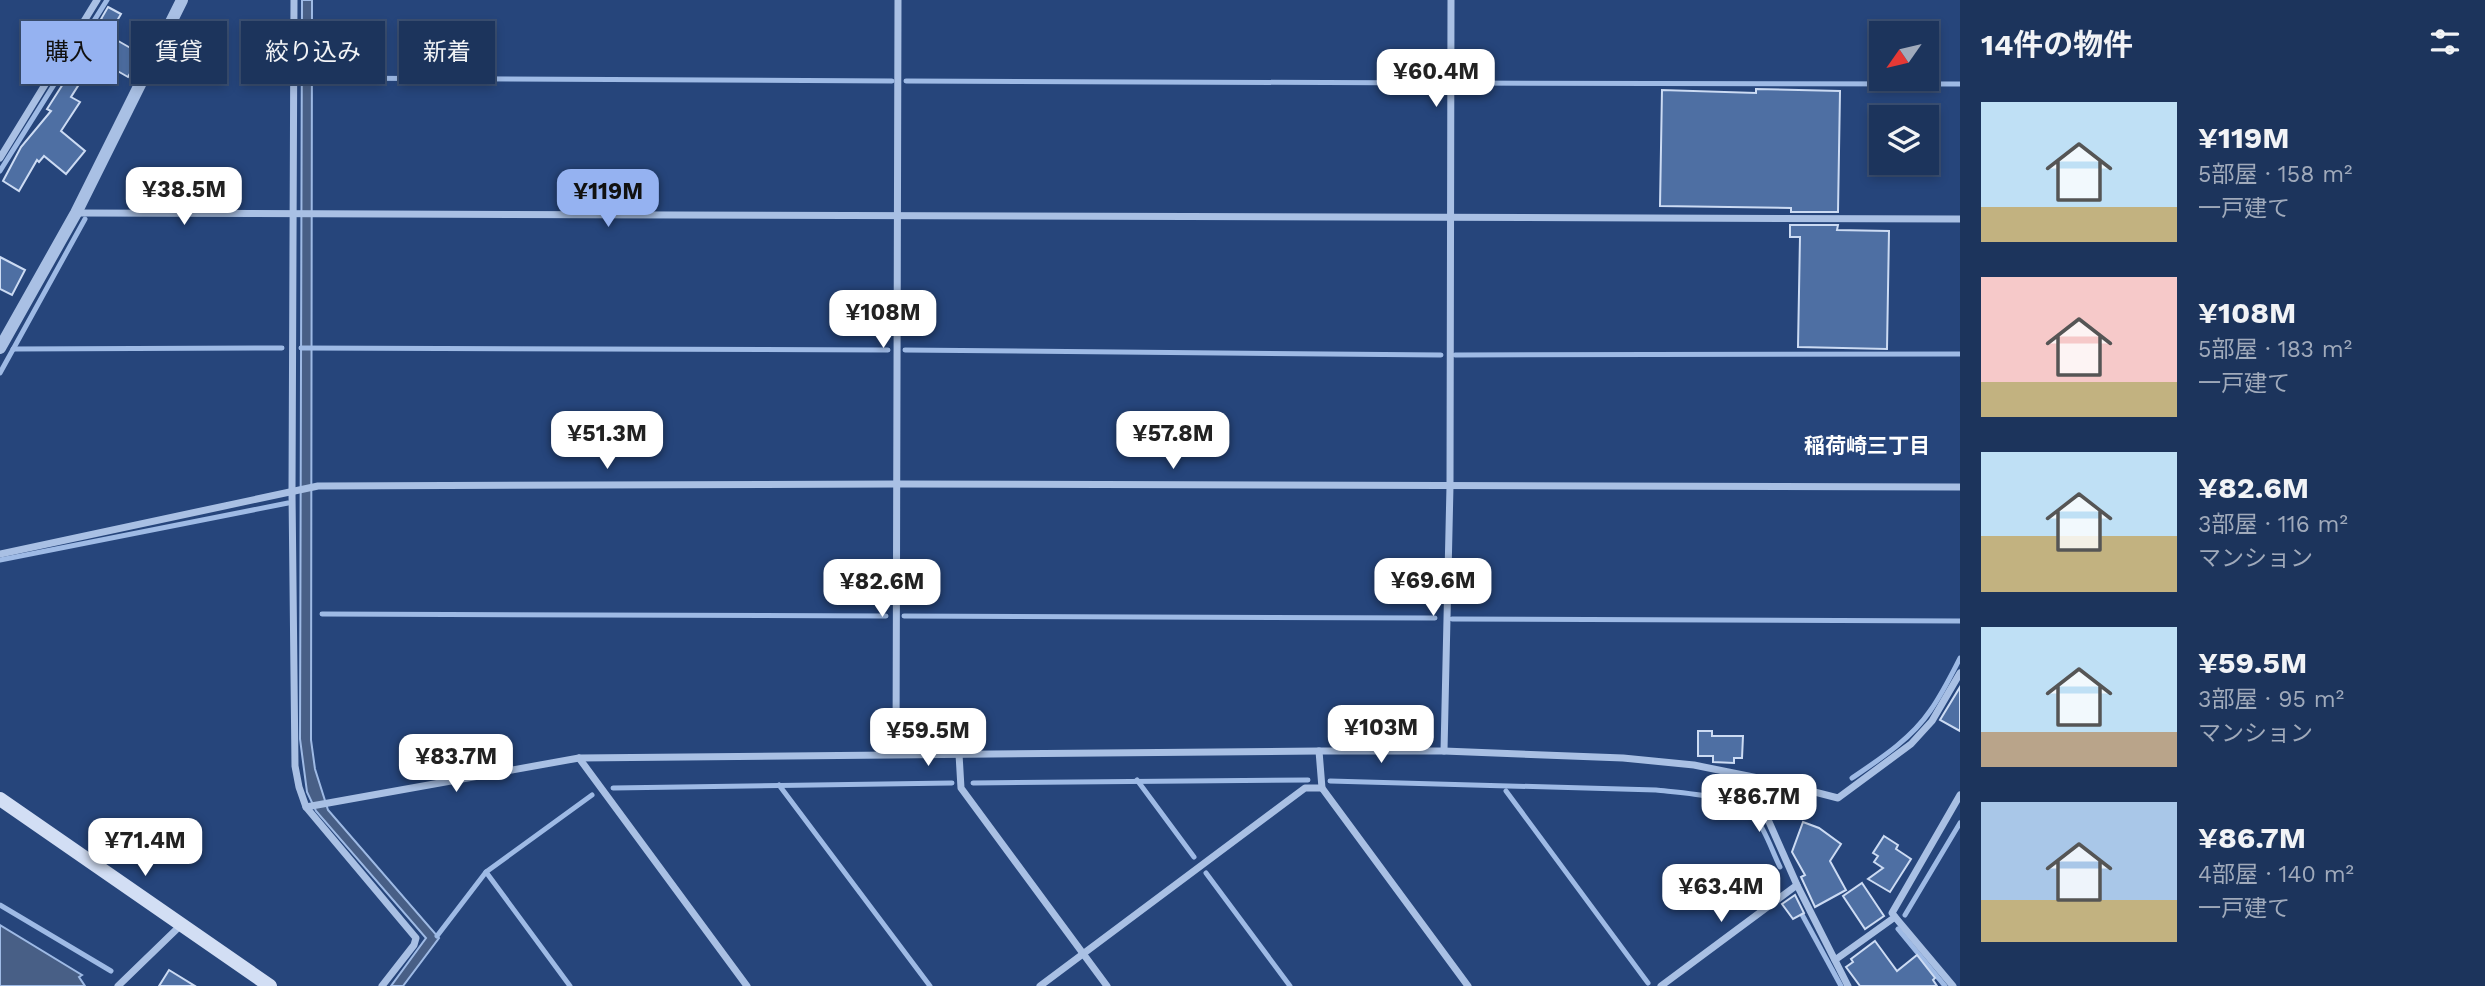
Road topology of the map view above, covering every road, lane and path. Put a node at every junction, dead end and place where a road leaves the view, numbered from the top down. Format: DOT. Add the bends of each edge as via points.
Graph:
graph roads {
  1 [pos="97,0"];
  2 [pos="182,0"];
  3 [pos="294,0"];
  4 [pos="898,0"];
  5 [pos="1451,0"];
  6 [pos="0,158"];
  7 [pos="76,213"];
  8 [pos="293,214"];
  9 [pos="897,215"];
  10 [pos="1449,218"];
  11 [pos="1960,219"];
  12 [pos="0,348"];
  13 [pos="897,484"];
  14 [pos="1450,486"];
  15 [pos="1960,487"];
  16 [pos="292,492"];
  17 [pos="0,554"];
  18 [pos="1960,673"];
  19 [pos="1319,751"];
  20 [pos="1444,751"];
  21 [pos="896,754"];
  22 [pos="959,754"];
  23 [pos="579,758"];
  24 [pos="1768,780"];
  25 [pos="1322,788"];
  26 [pos="1960,795"];
  27 [pos="0,799"];
  28 [pos="308,806"];
  29 [pos="1797,884"];
  30 [pos="1895,917"];
  31 [pos="181,925"];
  32 [pos="1083,954"];
  33 [pos="1835,960"];
  34 [pos="118,986"];
  35 [pos="270,986"];
  36 [pos="382,986"];
  37 [pos="747,986"];
  38 [pos="1040,986"];
  39 [pos="1107,986"];
  40 [pos="1468,986"];
  41 [pos="1661,986"];
  42 [pos="1848,986"];
  43 [pos="1953,986"];
  1 -- 6 [label="street"];
  2 -- 7 [label="street"];
  3 -- 8 [label="street"];
  4 -- 9 [label="street"];
  5 -- 10 [label="street"];
  7 -- 8 [label="street"];
  7 -- 12 [label="street"];
  8 -- 9 [label="street"];
  8 -- 16 [label="street"];
  9 -- 10 [label="street"];
  9 -- 13 [label="street"];
  10 -- 11 [label="street"];
  10 -- 14 [label="street"];
  13 -- 14 [label="street"];
  13 -- 16 [label="street" via="318,486"];
  13 -- 21 [label="street"];
  14 -- 15 [label="street"];
  14 -- 20 [label="street"];
  16 -- 17 [label="street"];
  16 -- 28 [label="street" via="295,766"];
  18 -- 24 [label="street" via="1932,721 1912,744 1838,798"];
  19 -- 20 [label="street"];
  19 -- 22 [label="street"];
  19 -- 25 [label="street"];
  20 -- 24 [label="street" via="1623,758"];
  21 -- 22 [label="street"];
  21 -- 23 [label="street"];
  22 -- 32 [label="street" via="961,788"];
  23 -- 28 [label="street"];
  23 -- 37 [label="street"];
  24 -- 29 [label="street" via="1762,806"];
  25 -- 32 [label="street" via="1305,788"];
  25 -- 40 [label="street"];
  26 -- 30 [label="street" via="1892,914"];
  27 -- 31 [label="main road"];
  28 -- 36 [label="street" via="416,938"];
  29 -- 33 [label="street"];
  29 -- 41 [label="street"];
  30 -- 33 [label="street"];
  30 -- 43 [label="street"];
  31 -- 34 [label="street"];
  31 -- 35 [label="main road"];
  32 -- 38 [label="street"];
  32 -- 39 [label="street"];
  33 -- 42 [label="street"];
}
